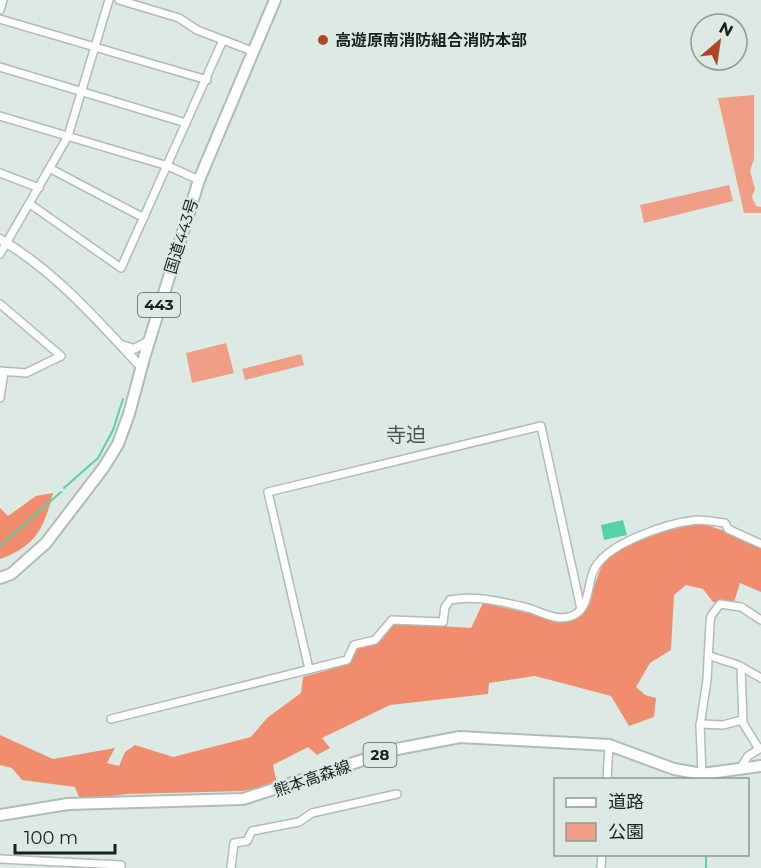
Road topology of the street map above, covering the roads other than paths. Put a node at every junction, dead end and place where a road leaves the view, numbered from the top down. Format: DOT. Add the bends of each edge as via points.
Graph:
graph roads {
  1 [pos="3,0"];
  2 [pos="109,0"];
  3 [pos="119,0"];
  4 [pos="274,0"];
  5 [pos="0,10"];
  6 [pos="0,19"];
  7 [pos="223,40"];
  8 [pos="94,47"];
  9 [pos="252,51"];
  10 [pos="0,67"];
  11 [pos="207,80"];
  12 [pos="82,92"];
  13 [pos="0,116"];
  14 [pos="186,123"];
  15 [pos="68,136"];
  16 [pos="168,166"];
  17 [pos="51,169"];
  18 [pos="0,173"];
  19 [pos="199,180"];
  20 [pos="39,188"];
  21 [pos="30,204"];
  22 [pos="144,218"];
  23 [pos="4,241"];
  24 [pos="0,254"];
  25 [pos="0,304"];
  26 [pos="149,341"];
  27 [pos="121,345"];
  28 [pos="141,367"];
  29 [pos="2,372"];
  30 [pos="0,398"];
  31 [pos="761,544"];
  32 [pos="0,578"];
  33 [pos="581,609"];
  34 [pos="761,620"];
  35 [pos="710,656"];
  36 [pos="741,667"];
  37 [pos="309,669"];
  38 [pos="761,678"];
  39 [pos="111,719"];
  40 [pos="742,720"];
  41 [pos="700,724"];
  42 [pos="609,744"];
  43 [pos="760,748"];
  44 [pos="761,766"];
  45 [pos="740,769"];
  46 [pos="702,774"];
  47 [pos="607,778"];
  48 [pos="397,794"];
  49 [pos="0,815"];
  50 [pos="0,859"];
  51 [pos="121,868"];
  52 [pos="231,868"];
  1 -- 5 [label="street"];
  2 -- 8 [label="street"];
  3 -- 7 [label="street" via="179,18"];
  4 -- 9 [label="main road, 国道443号 / 443"];
  6 -- 8 [label="street"];
  7 -- 9 [label="street"];
  7 -- 11 [label="street"];
  8 -- 11 [label="street"];
  8 -- 12 [label="street"];
  9 -- 19 [label="main road, 国道443号 / 443"];
  10 -- 12 [label="street"];
  11 -- 14 [label="street"];
  12 -- 14 [label="street"];
  12 -- 15 [label="street"];
  13 -- 15 [label="street"];
  14 -- 16 [label="street"];
  15 -- 16 [label="street"];
  15 -- 17 [label="street"];
  16 -- 19 [label="street"];
  16 -- 22 [label="street"];
  17 -- 20 [label="street"];
  17 -- 22 [label="street"];
  18 -- 20 [label="street"];
  19 -- 26 [label="main road, 国道443号 / 443"];
  20 -- 21 [label="street"];
  21 -- 22 [label="street" via="121,268"];
  21 -- 23 [label="street"];
  23 -- 24 [label="street"];
  23 -- 27 [label="street" via="50,274"];
  25 -- 29 [label="street" via="61,356 26,373"];
  26 -- 27 [label="street" via="134,349"];
  26 -- 28 [label="main road, 国道443号 / 443"];
  27 -- 28 [label="street"];
  28 -- 32 [label="main road, 国道443号 / 443" via="118,444 104,466 46,543 11,574"];
  29 -- 30 [label="street"];
  31 -- 33 [label="street" via="728,529 725,523 697,520 653,531 619,546 599,562"];
  33 -- 37 [label="street" via="572,616 558,618 488,599 450,600 443,622 392,620 375,640 354,645 347,660"];
  33 -- 37 [label="street" via="541,426 268,492"];
  34 -- 35 [label="street" via="741,608 720,604 711,616"];
  35 -- 36 [label="street"];
  35 -- 41 [label="street"];
  36 -- 38 [label="street"];
  36 -- 40 [label="street"];
  37 -- 39 [label="street"];
  40 -- 41 [label="street" via="723,725"];
  40 -- 43 [label="street"];
  41 -- 46 [label="street"];
  42 -- 46 [label="main road, 熊本高森線 / 28" via="674,769"];
  42 -- 47 [label="street"];
  42 -- 49 [label="main road, 熊本高森線 / 28" via="460,737 397,749 243,799 68,804"];
  43 -- 45 [label="street" via="748,756"];
  44 -- 45 [label="main road, 熊本高森線 / 28"];
  45 -- 46 [label="main road, 熊本高森線 / 28"];
  48 -- 52 [label="street" via="252,831 247,841 234,843"];
  50 -- 51 [label="street"];
}
